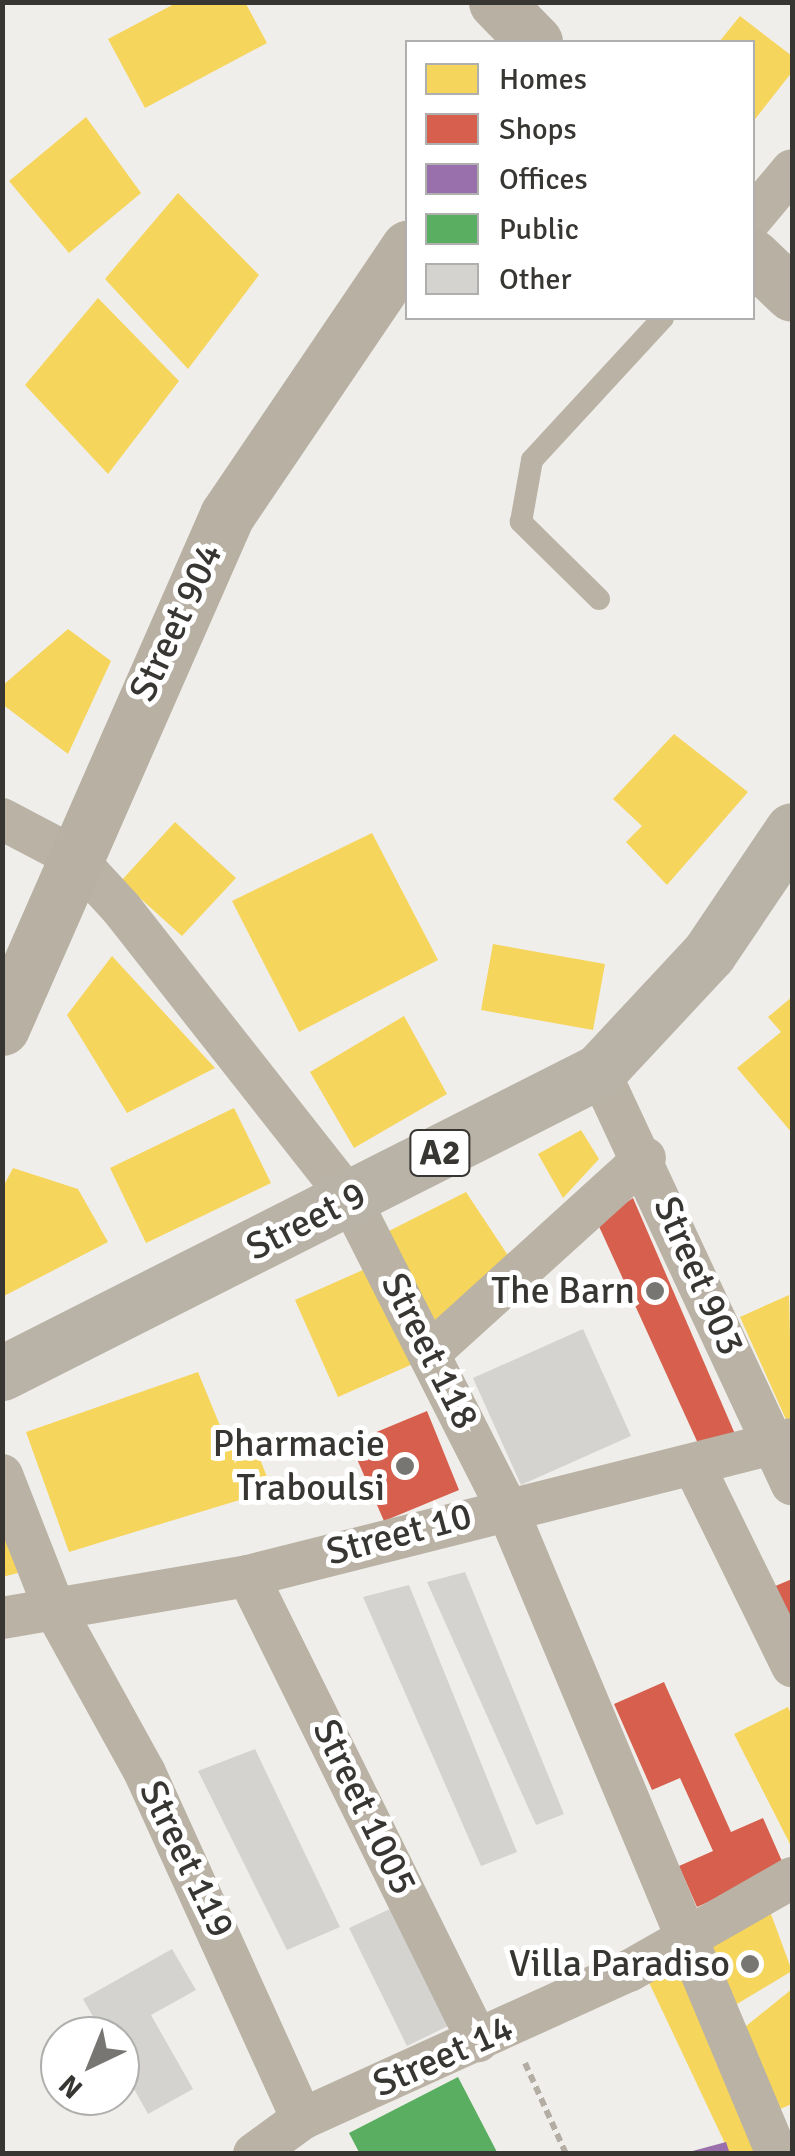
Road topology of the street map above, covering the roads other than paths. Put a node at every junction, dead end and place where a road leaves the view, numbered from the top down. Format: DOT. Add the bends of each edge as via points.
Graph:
graph roads {
  1 [pos="496,2"];
  2 [pos="533,40"];
  3 [pos="792,170"];
  4 [pos="755,214"];
  5 [pos="405,252"];
  6 [pos="755,259"];
  7 [pos="792,294"];
  8 [pos="661,320"];
  9 [pos="599,598"];
  10 [pos="2,820"];
  11 [pos="792,830"];
  12 [pos="74,857"];
  13 [pos="2,1028"];
  14 [pos="599,1071"];
  15 [pos="645,1158"];
  16 [pos="350,1199"];
  17 [pos="434,1350"];
  18 [pos="2,1373"];
  19 [pos="783,1442"];
  20 [pos="694,1466"];
  21 [pos="2,1475"];
  22 [pos="792,1484"];
  23 [pos="506,1504"];
  24 [pos="248,1576"];
  25 [pos="54,1608"];
  26 [pos="2,1618"];
  27 [pos="792,1666"];
  28 [pos="792,1878"];
  29 [pos="682,1936"];
  30 [pos="493,2034"];
  31 [pos="302,2119"];
  32 [pos="254,2154"];
  33 [pos="777,2154"];
  1 -- 2 [label="main road"];
  3 -- 4 [label="street"];
  5 -- 12 [label="main road, Street 904" via="227,515"];
  6 -- 7 [label="main road"];
  8 -- 9 [label="lane" via="532,460 521,522"];
  10 -- 12 [label="street"];
  11 -- 14 [label="main road, Street 9 / A2" via="709,952"];
  12 -- 13 [label="main road, Street 904"];
  12 -- 16 [label="street, Street 118"];
  14 -- 15 [label="street, Street 903"];
  14 -- 16 [label="main road, Street 9 / A2"];
  15 -- 17 [label="street"];
  15 -- 19 [label="street, Street 903"];
  16 -- 17 [label="street, Street 118"];
  16 -- 18 [label="main road, Street 9 / A2"];
  17 -- 23 [label="street, Street 118"];
  19 -- 20 [label="street, Street 10"];
  19 -- 22 [label="street, Street 903"];
  20 -- 23 [label="street, Street 10"];
  20 -- 27 [label="street"];
  21 -- 25 [label="street, Street 119"];
  23 -- 24 [label="street, Street 10"];
  23 -- 29 [label="street, Street 118"];
  24 -- 25 [label="street, Street 10"];
  24 -- 30 [label="street, Street 1005"];
  25 -- 26 [label="street, Street 10"];
  25 -- 31 [label="street, Street 119" via="146,1772"];
  28 -- 29 [label="street, Street 14"];
  29 -- 30 [label="street, Street 14" via="630,1971"];
  29 -- 33 [label="street, Street 118"];
  30 -- 31 [label="street, Street 14"];
  31 -- 32 [label="street, Street 14"];
}
